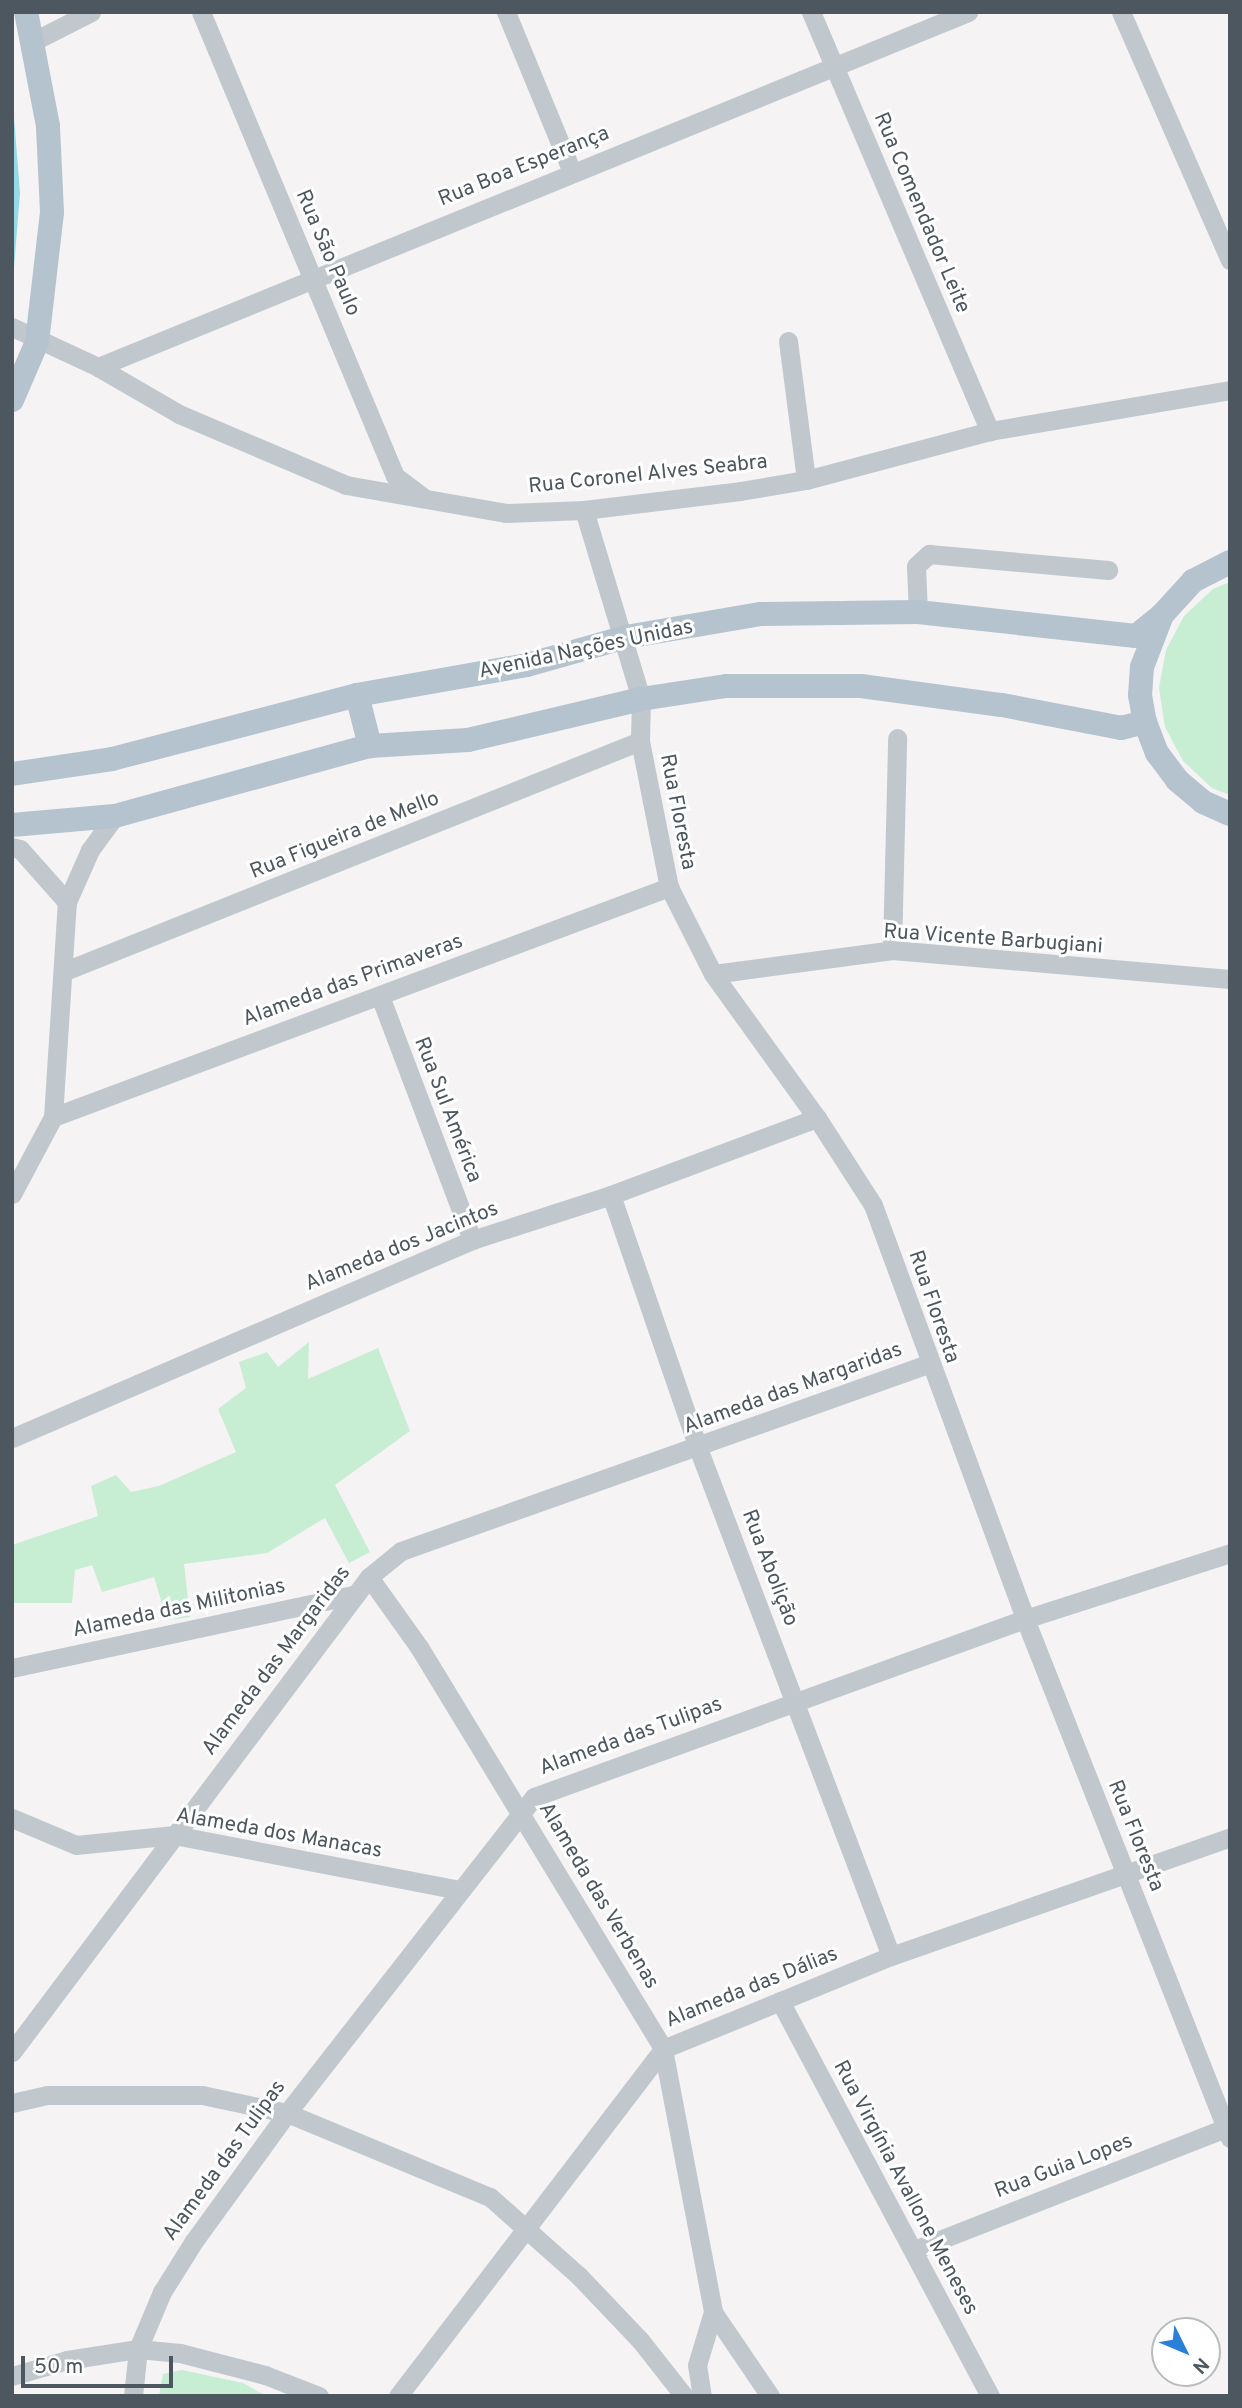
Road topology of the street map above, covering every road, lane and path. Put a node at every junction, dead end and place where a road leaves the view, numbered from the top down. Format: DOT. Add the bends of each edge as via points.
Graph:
graph roads {
  1 [pos="26,12"];
  2 [pos="91,12"];
  3 [pos="201,12"];
  4 [pos="506,12"];
  5 [pos="811,12"];
  6 [pos="968,12"];
  7 [pos="1121,12"];
  8 [pos="34,41"];
  9 [pos="834,70"];
  10 [pos="572,172"];
  11 [pos="1230,260"];
  12 [pos="313,276"];
  13 [pos="14,328"];
  14 [pos="788,341"];
  15 [pos="37,342"];
  16 [pos="98,367"];
  17 [pos="1230,390"];
  18 [pos="12,400"];
  19 [pos="990,431"];
  20 [pos="806,480"];
  21 [pos="426,500"];
  22 [pos="584,510"];
  23 [pos="1230,562"];
  24 [pos="1108,570"];
  25 [pos="918,612"];
  26 [pos="1162,615"];
  27 [pos="626,637"];
  28 [pos="357,695"];
  29 [pos="641,699"];
  30 [pos="1145,722"];
  31 [pos="897,738"];
  32 [pos="640,741"];
  33 [pos="370,746"];
  34 [pos="12,774"];
  35 [pos="1230,814"];
  36 [pos="115,816"];
  37 [pos="12,825"];
  38 [pos="12,847"];
  39 [pos="669,887"];
  40 [pos="67,902"];
  41 [pos="892,950"];
  42 [pos="65,971"];
  43 [pos="713,975"];
  44 [pos="1230,979"];
  45 [pos="380,996"];
  46 [pos="53,1117"];
  47 [pos="817,1118"];
  48 [pos="12,1194"];
  49 [pos="611,1195"];
  50 [pos="472,1240"];
  51 [pos="928,1364"];
  52 [pos="12,1438"];
  53 [pos="698,1448"];
  54 [pos="1230,1553"];
  55 [pos="369,1577"];
  56 [pos="356,1594"];
  57 [pos="1025,1619"];
  58 [pos="12,1668"];
  59 [pos="796,1700"];
  60 [pos="521,1810"];
  61 [pos="12,1818"];
  62 [pos="174,1835"];
  63 [pos="1230,1837"];
  64 [pos="1126,1873"];
  65 [pos="459,1890"];
  66 [pos="891,1956"];
  67 [pos="779,2001"];
  68 [pos="663,2049"];
  69 [pos="12,2052"];
  70 [pos="12,2103"];
  71 [pos="287,2113"];
  72 [pos="1228,2131"];
  73 [pos="526,2225"];
  74 [pos="914,2250"];
  75 [pos="713,2312"];
  76 [pos="138,2349"];
  77 [pos="12,2376"];
  78 [pos="132,2396"];
  79 [pos="319,2396"];
  80 [pos="398,2396"];
  81 [pos="684,2396"];
  82 [pos="702,2396"];
  83 [pos="770,2396"];
  84 [pos="990,2396"];
  1 -- 8 [label="main road"];
  2 -- 8 [label="street"];
  3 -- 12 [label="street, Rua São Paulo"];
  4 -- 10 [label="street"];
  5 -- 9 [label="street, Rua Comendador Leite"];
  6 -- 9 [label="street, Rua Boa Esperança"];
  7 -- 11 [label="street"];
  8 -- 15 [label="main road" via="48,126 52,212"];
  9 -- 10 [label="street, Rua Boa Esperança"];
  9 -- 19 [label="street, Rua Comendador Leite"];
  10 -- 12 [label="street, Rua Boa Esperança"];
  12 -- 16 [label="street, Rua Boa Esperança"];
  12 -- 21 [label="street, Rua São Paulo" via="396,475"];
  13 -- 15 [label="street, Rua Coronel Alves Seabra"];
  14 -- 20 [label="street"];
  15 -- 16 [label="street, Rua Coronel Alves Seabra"];
  15 -- 18 [label="main road"];
  16 -- 21 [label="street, Rua Coronel Alves Seabra" via="179,414 346,485"];
  17 -- 19 [label="street, Rua Coronel Alves Seabra"];
  19 -- 20 [label="street, Rua Coronel Alves Seabra"];
  20 -- 22 [label="street, Rua Coronel Alves Seabra"];
  21 -- 22 [label="street, Rua Coronel Alves Seabra" via="506,513"];
  22 -- 27 [label="street, Rua Floresta"];
  23 -- 26 [label="main road, Avenida Nações Unidas" via="1193,580"];
  24 -- 25 [label="street" via="929,554 916,566"];
  25 -- 26 [label="main road, Avenida Nações Unidas" via="1136,636"];
  25 -- 27 [label="main road, Avenida Nações Unidas" via="761,614"];
  26 -- 30 [label="main road, Avenida Nações Unidas" via="1142,667"];
  27 -- 28 [label="main road, Avenida Nações Unidas" via="527,665"];
  27 -- 29 [label="street, Rua Floresta"];
  28 -- 33 [label="main road"];
  28 -- 34 [label="main road, Avenida Nações Unidas" via="112,759"];
  29 -- 30 [label="main road" via="726,687 861,686 1002,705 1121,728"];
  29 -- 32 [label="street, Rua Floresta"];
  29 -- 33 [label="main road" via="468,740"];
  30 -- 35 [label="main road, Avenida Nações Unidas" via="1157,753 1177,780 1203,802"];
  31 -- 41 [label="street"];
  32 -- 39 [label="street, Rua Floresta"];
  32 -- 42 [label="street, Rua Figueira de Mello"];
  33 -- 36 [label="main road"];
  36 -- 37 [label="main road"];
  36 -- 40 [label="street" via="90,850"];
  38 -- 40 [label="street" via="20,849"];
  39 -- 43 [label="street, Rua Floresta"];
  39 -- 45 [label="street, Alameda das Primaveras"];
  40 -- 42 [label="street"];
  41 -- 43 [label="street, Rua Vicente Barbugiani"];
  41 -- 44 [label="street, Rua Vicente Barbugiani"];
  42 -- 46 [label="street"];
  43 -- 47 [label="street, Rua Floresta"];
  45 -- 46 [label="street, Alameda das Primaveras"];
  45 -- 50 [label="street, Rua Sul América"];
  46 -- 48 [label="street"];
  47 -- 49 [label="street, Alameda dos Jacintos"];
  47 -- 51 [label="street, Rua Floresta" via="873,1205"];
  49 -- 50 [label="street, Alameda dos Jacintos"];
  49 -- 53 [label="street, Rua Abolição"];
  50 -- 52 [label="street, Alameda dos Jacintos"];
  51 -- 53 [label="street, Alameda das Margaridas"];
  51 -- 57 [label="street, Rua Floresta"];
  53 -- 55 [label="street, Alameda das Margaridas" via="401,1551"];
  53 -- 59 [label="street, Rua Abolição"];
  54 -- 57 [label="street, Alameda das Tulipas"];
  55 -- 56 [label="street, Alameda das Margaridas"];
  55 -- 60 [label="street, Alameda das Verbenas" via="419,1647"];
  56 -- 58 [label="street, Alameda das Militonias"];
  56 -- 62 [label="street, Alameda das Margaridas"];
  57 -- 59 [label="street, Alameda das Tulipas"];
  57 -- 64 [label="street, Rua Floresta"];
  59 -- 60 [label="street, Alameda das Tulipas" via="534,1797"];
  59 -- 66 [label="street, Rua Abolição"];
  60 -- 65 [label="street, Alameda das Tulipas"];
  60 -- 68 [label="street, Alameda das Verbenas"];
  61 -- 62 [label="street, Alameda dos Manacas" via="76,1845"];
  62 -- 65 [label="street, Alameda dos Manacas"];
  62 -- 69 [label="street, Alameda das Margaridas"];
  63 -- 64 [label="street, Alameda das Dálias"];
  64 -- 66 [label="street, Alameda das Dálias"];
  64 -- 72 [label="street, Rua Floresta"];
  65 -- 71 [label="street, Alameda das Tulipas"];
  66 -- 67 [label="street, Alameda das Dálias"];
  67 -- 68 [label="street, Alameda das Dálias"];
  67 -- 74 [label="street, Rua Virgínia Avallone Meneses"];
  68 -- 73 [label="street, Alameda das Dálias"];
  68 -- 75 [label="street, Alameda das Verbenas"];
  70 -- 71 [label="street" via="47,2095 202,2095"];
  71 -- 73 [label="street" via="405,2166 490,2197"];
  71 -- 76 [label="street, Alameda das Tulipas" via="162,2292"];
  72 -- 74 [label="street, Rua Guia Lopes"];
  73 -- 80 [label="street, Alameda das Dálias"];
  73 -- 81 [label="street" via="640,2340"];
  74 -- 84 [label="street, Rua Virgínia Avallone Meneses"];
  75 -- 82 [label="street, Alameda das Verbenas" via="697,2365"];
  75 -- 83 [label="street"];
  76 -- 77 [label="street" via="67,2360"];
  76 -- 78 [label="street, Alameda das Tulipas"];
  76 -- 79 [label="street" via="180,2353 264,2375"];
}
